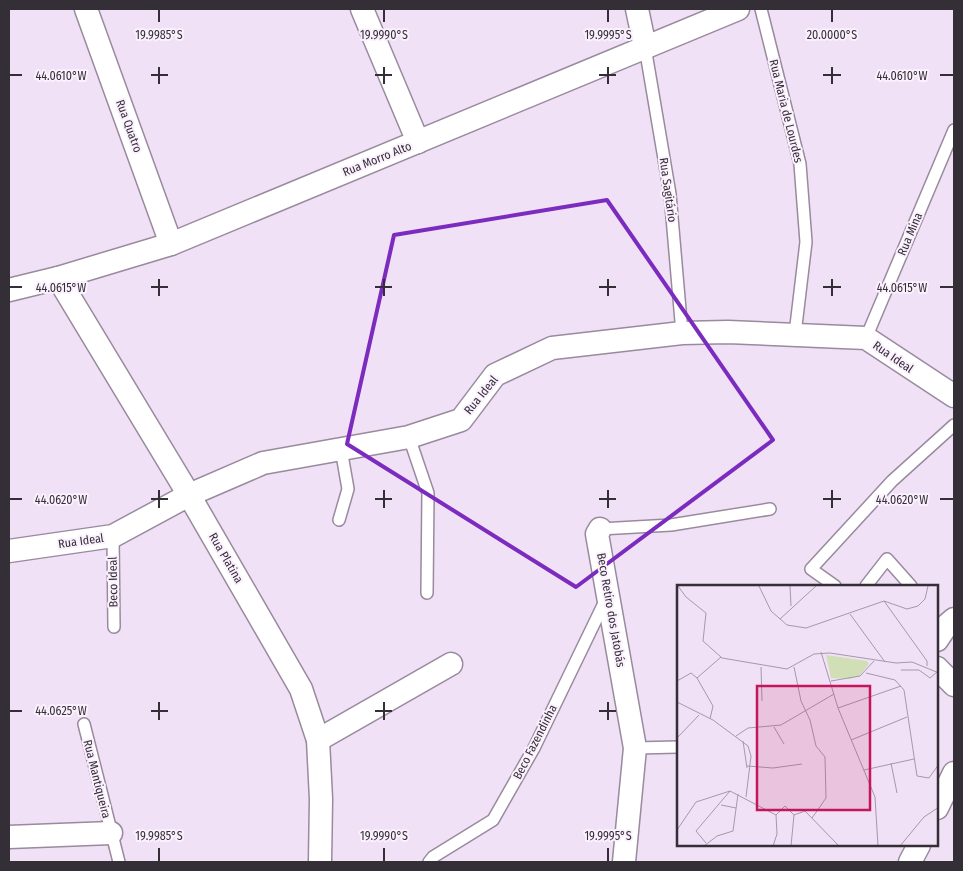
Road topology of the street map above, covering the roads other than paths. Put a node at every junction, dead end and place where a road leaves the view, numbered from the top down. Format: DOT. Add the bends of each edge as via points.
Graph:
graph roads {
  1 [pos="86,9"];
  2 [pos="362,9"];
  3 [pos="637,9"];
  4 [pos="738,9"];
  5 [pos="761,9"];
  6 [pos="645,47"];
  7 [pos="954,130"];
  8 [pos="418,142"];
  9 [pos="171,244"];
  10 [pos="58,278"];
  11 [pos="9,290"];
  12 [pos="682,334"];
  13 [pos="795,334"];
  14 [pos="866,338"];
  15 [pos="954,396"];
  16 [pos="954,426"];
  17 [pos="409,437"];
  18 [pos="341,449"];
  19 [pos="189,495"];
  20 [pos="770,508"];
  21 [pos="339,520"];
  22 [pos="600,529"];
  23 [pos="113,536"];
  24 [pos="9,550"];
  25 [pos="834,585"];
  26 [pos="867,585"];
  27 [pos="910,585"];
  28 [pos="428,593"];
  29 [pos="609,593"];
  30 [pos="114,627"];
  31 [pos="451,664"];
  32 [pos="938,669"];
  33 [pos="954,685"];
  34 [pos="84,724"];
  35 [pos="318,740"];
  36 [pos="677,747"];
  37 [pos="635,748"];
  38 [pos="954,773"];
  39 [pos="938,806"];
  40 [pos="111,833"];
  41 [pos="9,837"];
  42 [pos="918,846"];
  43 [pos="119,862"];
  44 [pos="320,862"];
  45 [pos="430,862"];
  46 [pos="624,862"];
  47 [pos="910,862"];
  1 -- 9 [label="street, Rua Quatro"];
  2 -- 8 [label="street"];
  3 -- 6 [label="street"];
  4 -- 6 [label="street, Rua Morro Alto"];
  5 -- 13 [label="lane, Rua Maria de Lourdes" via="800,164 806,242"];
  6 -- 8 [label="street, Rua Morro Alto"];
  6 -- 12 [label="lane, Rua Sagitário" via="670,194"];
  7 -- 14 [label="lane, Rua Mina"];
  8 -- 9 [label="street, Rua Morro Alto"];
  9 -- 10 [label="street, Rua Morro Alto"];
  10 -- 11 [label="street, Rua Morro Alto"];
  10 -- 19 [label="street, Rua Platina"];
  12 -- 13 [label="street, Rua Ideal"];
  12 -- 17 [label="street, Rua Ideal" via="552,348 495,375 461,420"];
  13 -- 14 [label="street, Rua Ideal"];
  14 -- 15 [label="street, Rua Ideal"];
  16 -- 25 [label="lane" via="892,481 811,569"];
  17 -- 18 [label="street, Rua Ideal"];
  17 -- 28 [label="lane" via="428,493"];
  18 -- 19 [label="street, Rua Ideal" via="263,463"];
  18 -- 21 [label="lane" via="348,489"];
  19 -- 23 [label="street, Rua Ideal"];
  19 -- 35 [label="street, Rua Platina" via="301,689"];
  20 -- 22 [label="lane, Beco Retiro dos Jatobás" via="671,525"];
  22 -- 29 [label="street, Beco Retiro dos Jatobás" via="597,534"];
  23 -- 24 [label="street, Rua Ideal"];
  23 -- 30 [label="lane, Beco Ideal"];
  26 -- 27 [label="lane" via="886,559"];
  29 -- 37 [label="street, Beco Retiro dos Jatobás"];
  29 -- 45 [label="lane, Beco Fazendinha" via="534,748 493,820"];
  31 -- 35 [label="street"];
  32 -- 33 [label="street"];
  34 -- 40 [label="lane, Rua Mantiqueira"];
  35 -- 44 [label="street, Rua Platina"];
  36 -- 37 [label="lane"];
  37 -- 46 [label="street, Beco Retiro dos Jatobás"];
  38 -- 39 [label="street"];
  40 -- 41 [label="street"];
  40 -- 43 [label="lane, Rua Mantiqueira"];
  42 -- 47 [label="street"];
}
